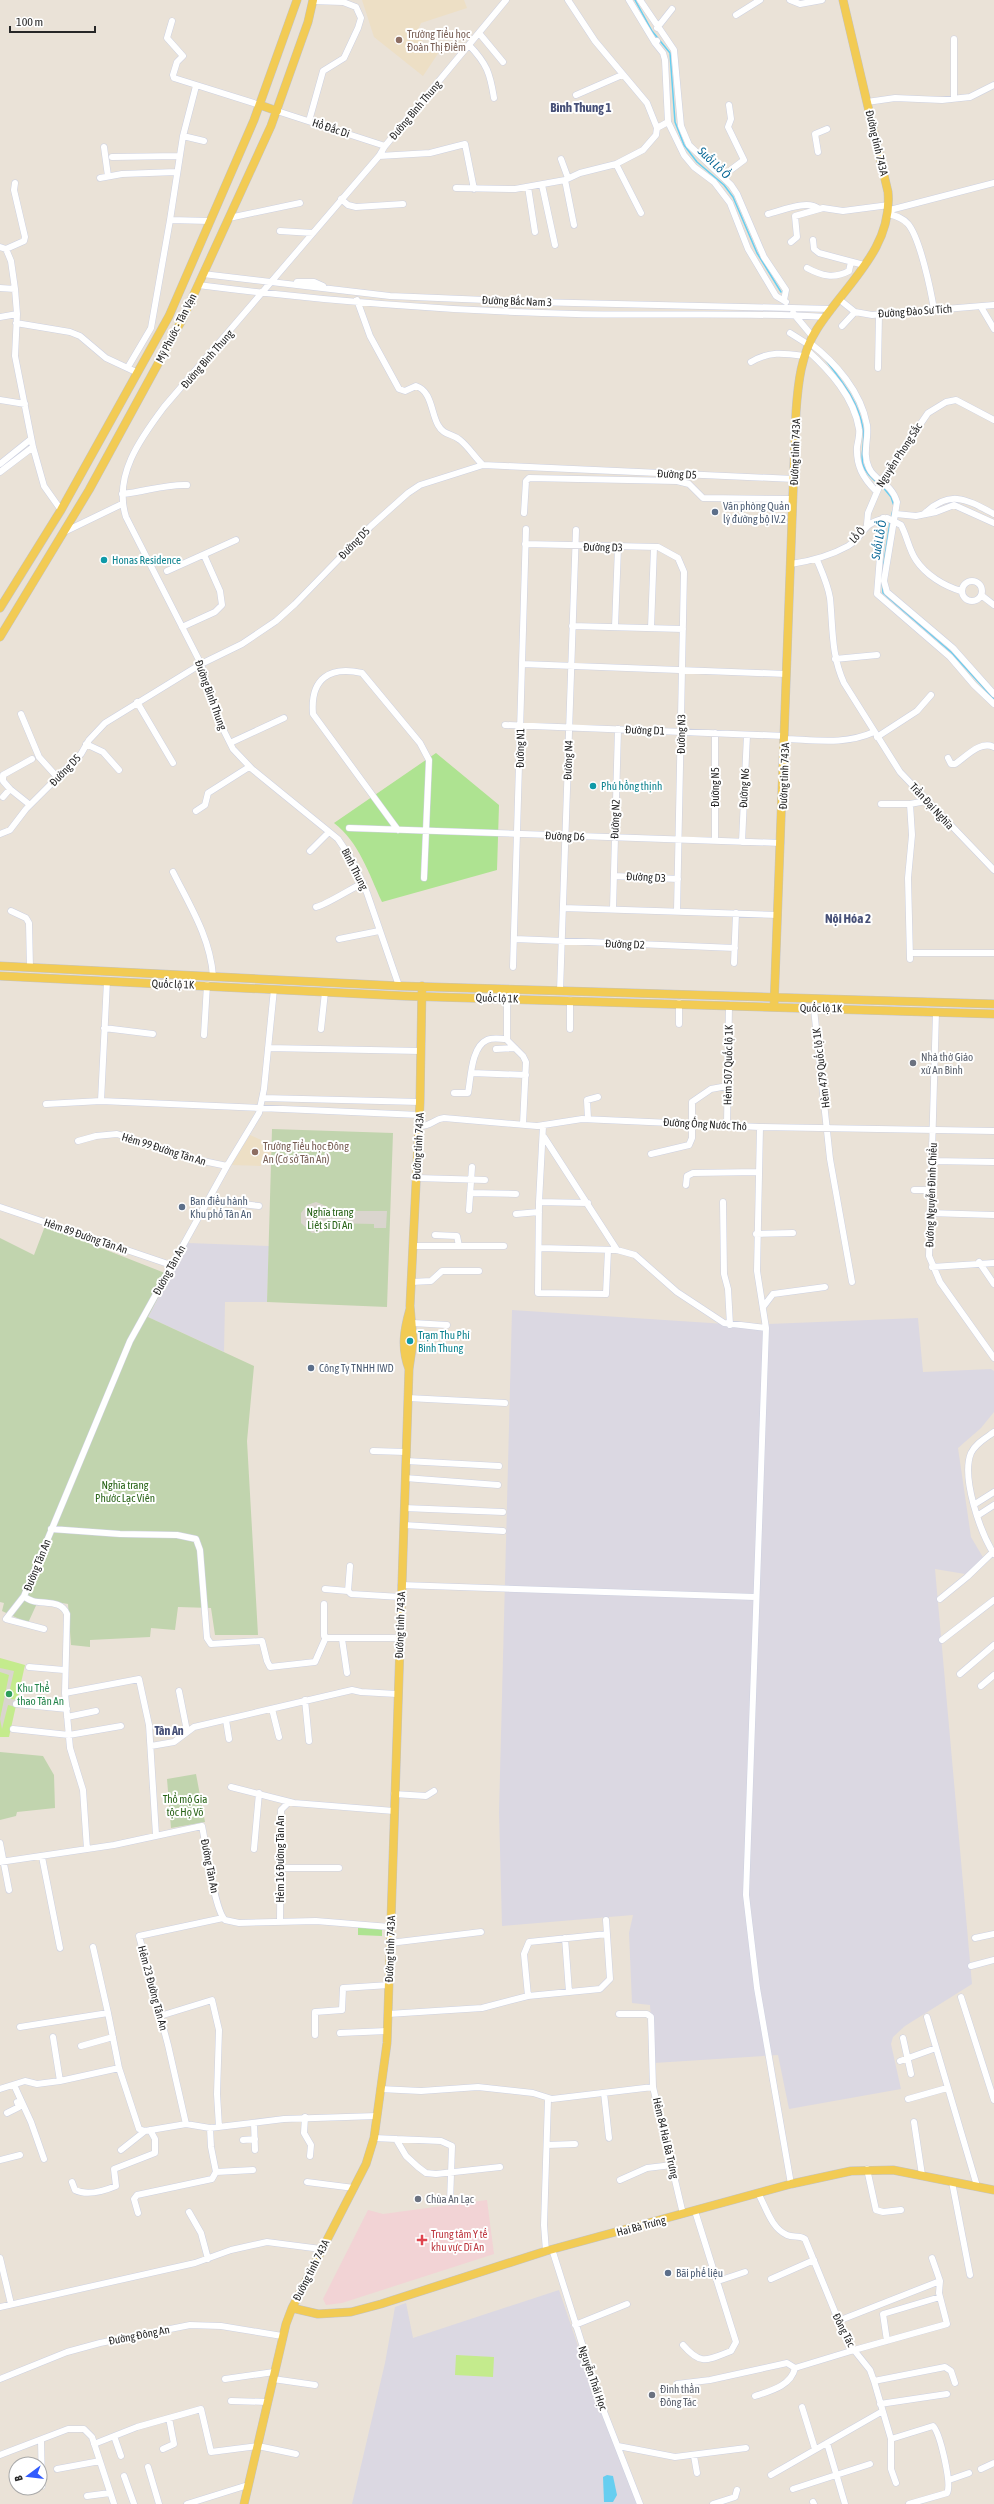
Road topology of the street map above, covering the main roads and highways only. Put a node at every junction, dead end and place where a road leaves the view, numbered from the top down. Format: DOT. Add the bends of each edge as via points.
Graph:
graph roads {
  1 [pos="297,0"];
  2 [pos="843,0"];
  3 [pos="313,1"];
  4 [pos="260,105"];
  5 [pos="277,110"];
  6 [pos="61,510"];
  7 [pos="71,520"];
  8 [pos="0,608"];
  9 [pos="0,637"];
  10 [pos="0,966"];
  11 [pos="0,976"];
  12 [pos="275,979"];
  13 [pos="399,986"];
  14 [pos="422,986"];
  15 [pos="274,989"];
  16 [pos="404,996"];
  17 [pos="421,996"];
  18 [pos="775,996"];
  19 [pos="936,1002"];
  20 [pos="994,1004"];
  21 [pos="774,1007"];
  22 [pos="936,1012"];
  23 [pos="994,1014"];
  24 [pos="410,1306"];
  25 [pos="410,1368"];
  26 [pos="994,2190"];
  27 [pos="292,2308"];
  28 [pos="244,2504"];
  1 -- 4 [label="main road, Mỹ Phước - Tân Vạn"];
  2 -- 18 [label="main road, Đường tỉnh 743A" via="889,210 879,240 809,346 797,400"];
  3 -- 5 [label="main road, Mỹ Phước - Tân Vạn"];
  4 -- 5 [label="main road"];
  4 -- 6 [label="main road, Mỹ Phước - Tân Vạn" via="169,316"];
  5 -- 7 [label="main road, Mỹ Phước - Tân Vạn" via="183,318"];
  6 -- 7 [label="main road"];
  6 -- 8 [label="main road, Mỹ Phước - Tân Vạn"];
  7 -- 9 [label="main road, Mỹ Phước - Tân Vạn"];
  10 -- 12 [label="main road, Quốc lộ 1K"];
  11 -- 15 [label="main road, Quốc lộ 1K"];
  12 -- 13 [label="main road, Quốc lộ 1K"];
  12 -- 15 [label="main road"];
  13 -- 14 [label="main road, Quốc lộ 1K"];
  13 -- 16 [label="main road"];
  14 -- 17 [label="main road, Đường tỉnh 743A"];
  14 -- 18 [label="main road, Quốc lộ 1K"];
  15 -- 16 [label="main road, Quốc lộ 1K"];
  16 -- 17 [label="main road, Quốc lộ 1K"];
  17 -- 21 [label="main road, Quốc lộ 1K"];
  17 -- 24 [label="main road, Đường tỉnh 743A" via="420,1115"];
  18 -- 19 [label="main road, Quốc lộ 1K"];
  18 -- 21 [label="main road, Đường tỉnh 743A"];
  19 -- 20 [label="main road, Quốc lộ 1K"];
  19 -- 22 [label="main road"];
  21 -- 22 [label="main road, Quốc lộ 1K"];
  22 -- 23 [label="main road, Quốc lộ 1K"];
  24 -- 25 [label="main road, Đường tỉnh 743A" via="413,1323"];
  24 -- 25 [label="main road, Đường tỉnh 743A" via="404,1330 404,1356"];
  25 -- 27 [label="main road, Đường tỉnh 743A" via="388,2014 377,2116 366,2164"];
  26 -- 27 [label="main road, Hai Bà Trưng" via="893,2170 867,2169 791,2184 549,2250 351,2312 318,2314"];
  27 -- 28 [label="main road, Đường tỉnh 743A" via="282,2336"];
}
